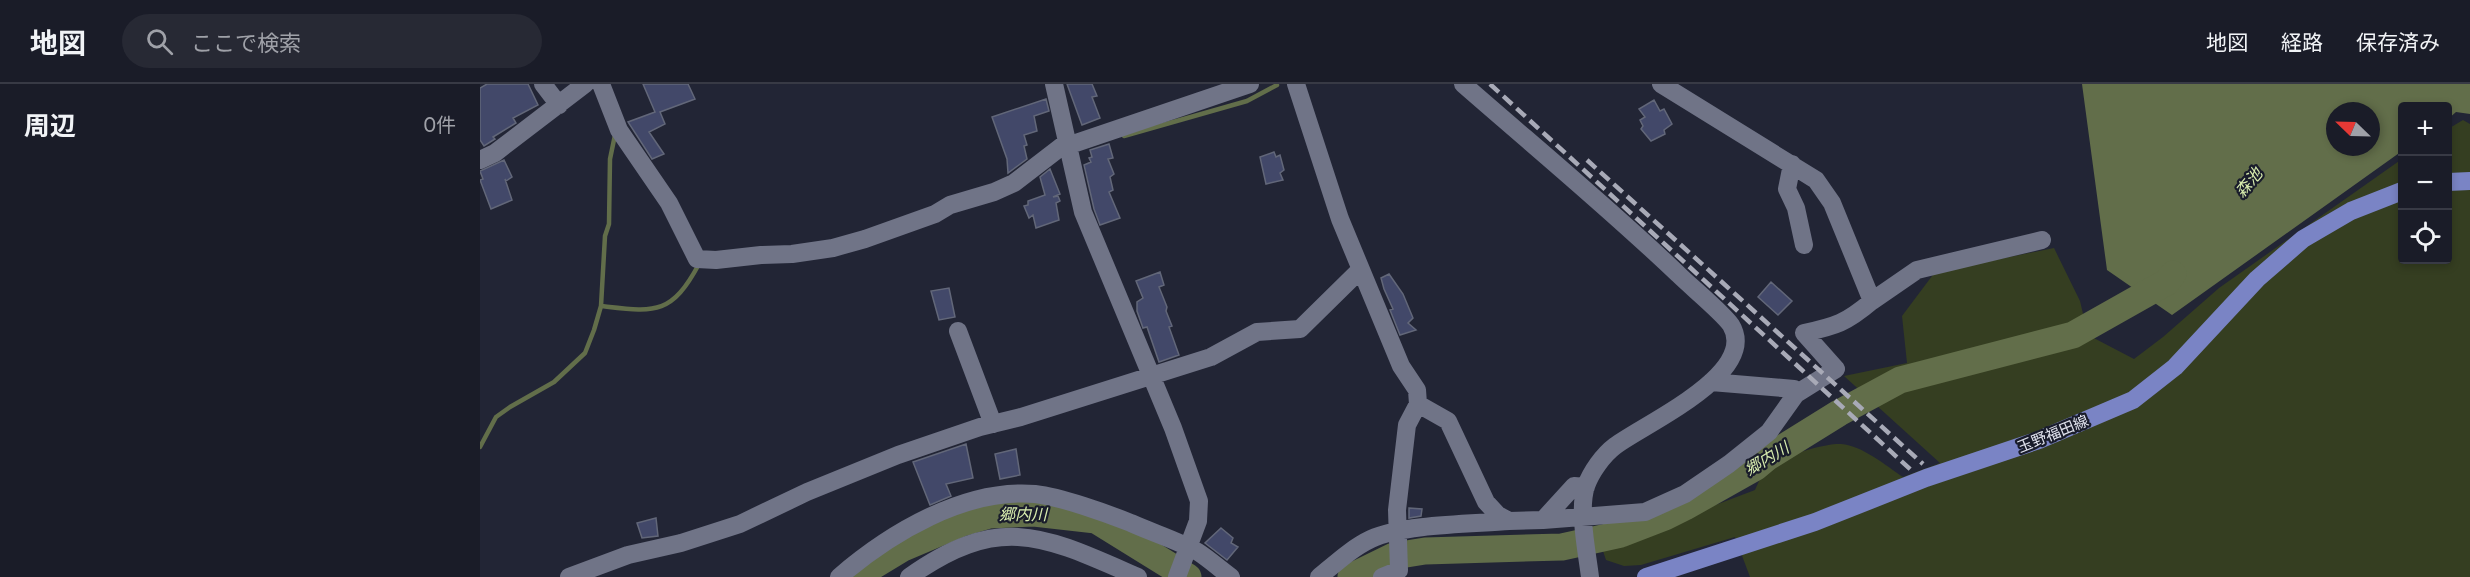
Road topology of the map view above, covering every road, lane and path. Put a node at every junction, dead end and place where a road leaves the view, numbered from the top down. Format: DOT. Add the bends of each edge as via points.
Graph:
graph roads {
  1 [pos="543,84"];
  2 [pos="585,84"];
  3 [pos="601,84"];
  4 [pos="1054,84"];
  5 [pos="1251,84"];
  6 [pos="1296,84"];
  7 [pos="1463,84"];
  8 [pos="1661,84"];
  9 [pos="559,105"];
  10 [pos="1066,145"];
  11 [pos="480,160"];
  12 [pos="1792,164"];
  13 [pos="2470,181"];
  14 [pos="2452,182"];
  15 [pos="2398,193"];
  16 [pos="2042,240"];
  17 [pos="1804,245"];
  18 [pos="1360,270"];
  19 [pos="1872,301"];
  20 [pos="958,330"];
  21 [pos="1152,375"];
  22 [pos="1711,382"];
  23 [pos="1796,394"];
  24 [pos="1418,404"];
  25 [pos="993,424"];
  26 [pos="1586,487"];
  27 [pos="1486,502"];
  28 [pos="1543,520"];
  29 [pos="1509,521"];
  30 [pos="1483,523"];
  31 [pos="1398,533"];
  32 [pos="1187,552"];
  33 [pos="1589,568"];
  34 [pos="569,577"];
  35 [pos="839,577"];
  36 [pos="909,577"];
  37 [pos="1138,577"];
  38 [pos="1176,577"];
  39 [pos="1231,577"];
  40 [pos="1319,577"];
  41 [pos="1382,577"];
  42 [pos="1646,577"];
  1 -- 9 [label="street"];
  2 -- 9 [label="street"];
  3 -- 10 [label="street" via="619,130 669,203 697,259 792,254 865,239 1014,183"];
  4 -- 10 [label="street"];
  5 -- 10 [label="street"];
  6 -- 18 [label="street"];
  7 -- 22 [label="street" via="1731,325 1736,344 1732,359"];
  8 -- 12 [label="street"];
  9 -- 11 [label="street"];
  10 -- 21 [label="street" via="1083,212"];
  12 -- 17 [label="street" via="1787,189 1796,208"];
  12 -- 19 [label="street" via="1816,180 1832,203"];
  13 -- 14 [label="main road"];
  15 -- 42 [label="main road, 玉野福田線" via="2352,211 2303,239 2257,279 2175,367 2133,400 2039,440 1926,478 1815,522"];
  16 -- 19 [label="street" via="1917,270"];
  18 -- 21 [label="street" via="1300,329 1257,332 1211,357"];
  18 -- 24 [label="street" via="1401,366 1417,390"];
  19 -- 23 [label="street" via="1837,326 1804,333 1836,369"];
  20 -- 25 [label="street"];
  21 -- 25 [label="street"];
  21 -- 32 [label="street" via="1199,501 1198,520"];
  22 -- 23 [label="street" via="1781,387 1794,389"];
  22 -- 26 [label="street" via="1614,447"];
  23 -- 28 [label="street" via="1769,432 1685,494 1645,512"];
  24 -- 27 [label="street" via="1448,421"];
  24 -- 31 [label="street" via="1407,425"];
  25 -- 34 [label="street" via="897,455 740,524 628,555"];
  26 -- 28 [label="street" via="1574,486"];
  26 -- 33 [label="street" via="1583,507"];
  27 -- 29 [label="street"];
  27 -- 30 [label="street"];
  28 -- 29 [label="street"];
  29 -- 30 [label="street"];
  30 -- 31 [label="street"];
  31 -- 40 [label="street" via="1372,538"];
  31 -- 41 [label="street" via="1399,570"];
  32 -- 35 [label="street" via="1106,513 1036,494 995,495 930,516"];
  32 -- 38 [label="street"];
  32 -- 39 [label="street" via="1200,554"];
  36 -- 37 [label="street" via="962,546 1005,536 1026,536 1055,542"];
}
